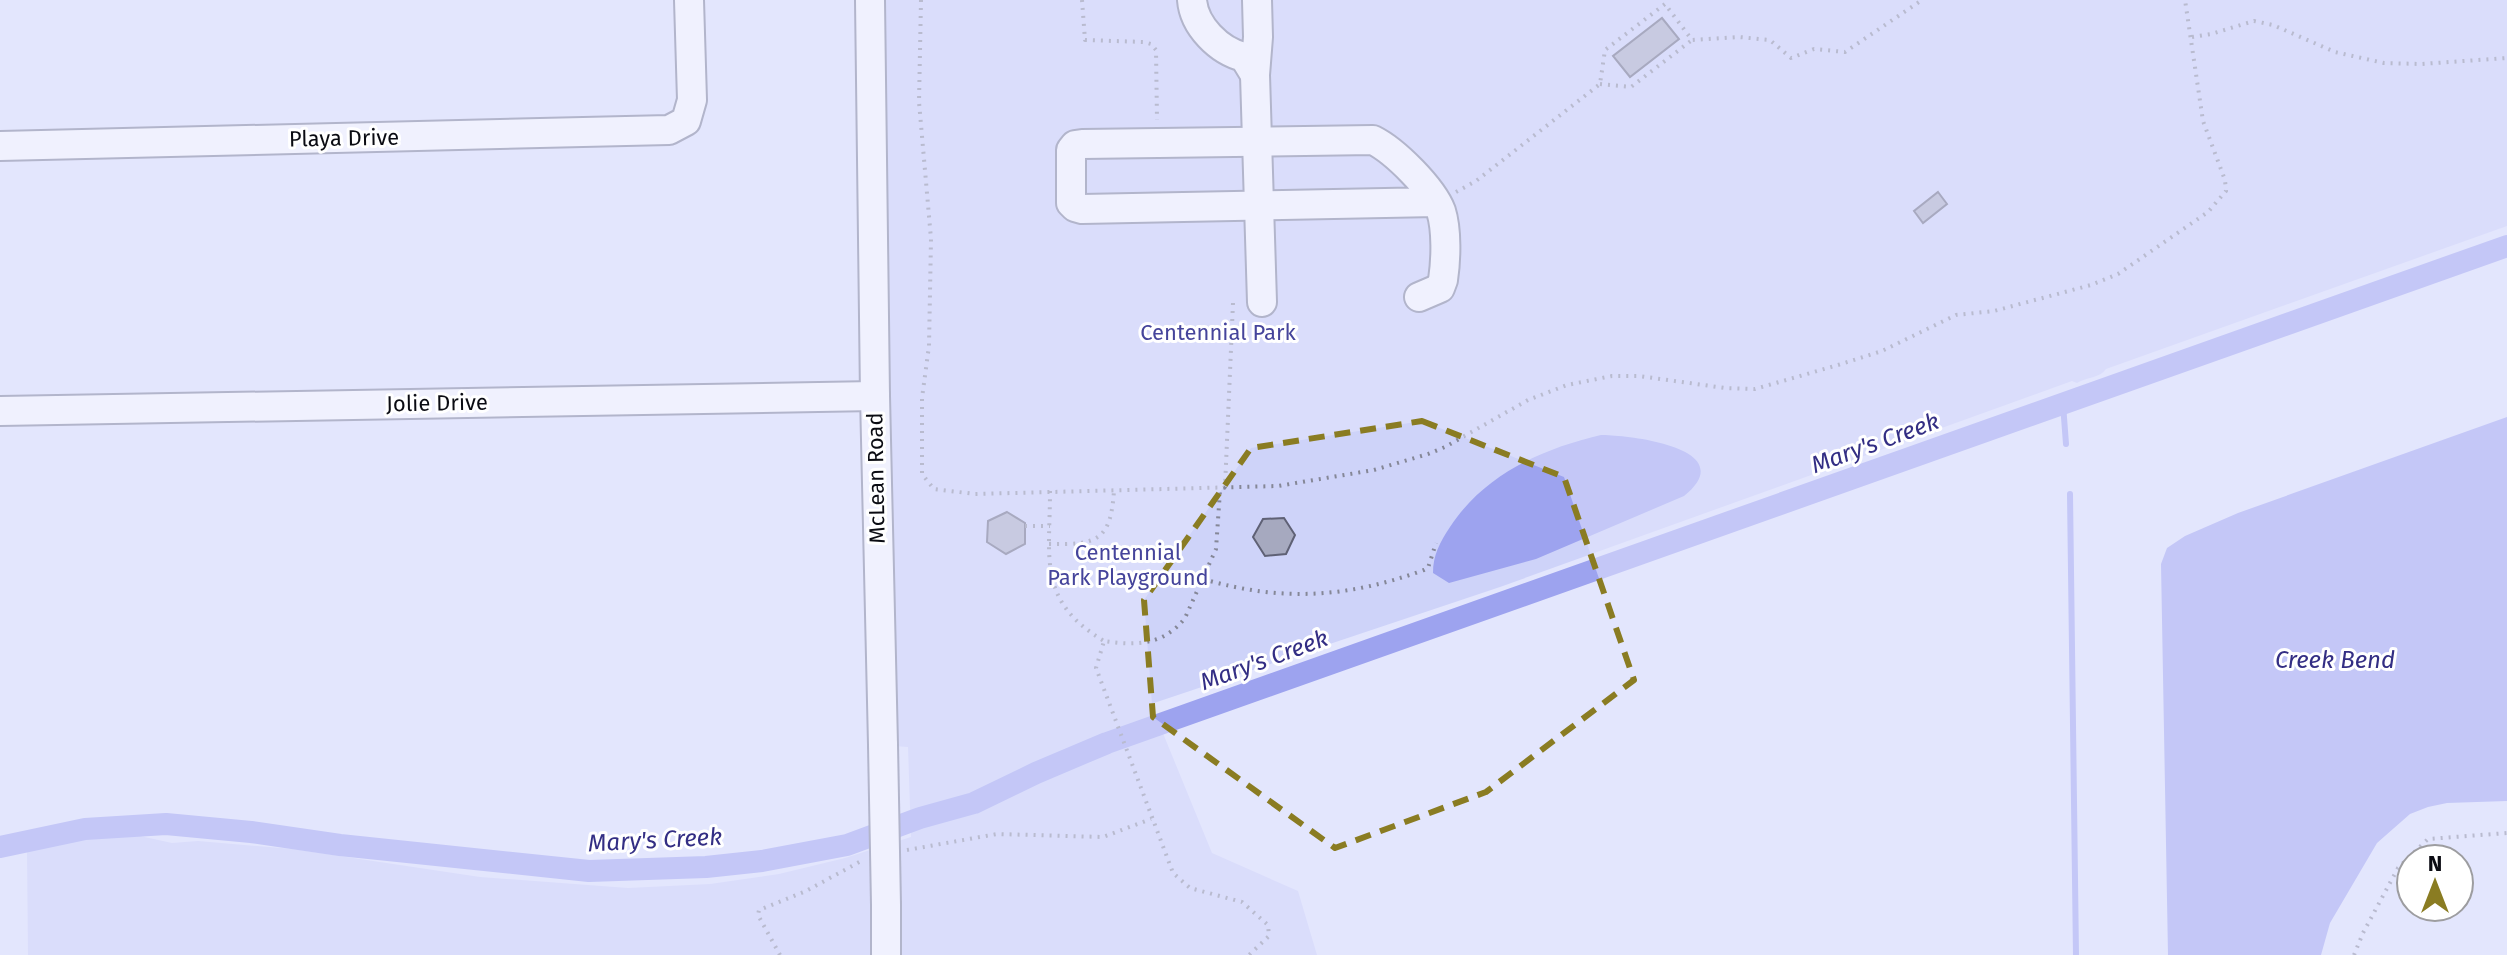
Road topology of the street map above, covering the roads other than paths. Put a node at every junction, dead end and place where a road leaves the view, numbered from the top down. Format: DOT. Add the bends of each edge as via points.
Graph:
graph roads {
  1 [pos="689,0"];
  2 [pos="870,0"];
  3 [pos="1192,0"];
  4 [pos="1257,0"];
  5 [pos="1255,75"];
  6 [pos="1259,141"];
  7 [pos="0,146"];
  8 [pos="1436,202"];
  9 [pos="1260,207"];
  10 [pos="1419,297"];
  11 [pos="1262,302"];
  12 [pos="875,396"];
  13 [pos="0,411"];
  14 [pos="886,955"];
  1 -- 7 [label="street, Playa Drive" via="692,100 686,121 669,130"];
  2 -- 12 [label="street, McLean Road"];
  3 -- 5 [label="street" via="1195,18 1222,47 1244,57"];
  4 -- 5 [label="street"];
  5 -- 6 [label="street"];
  6 -- 8 [label="street" via="1373,140 1419,179"];
  6 -- 9 [label="street"];
  6 -- 9 [label="street" via="1075,145 1071,203 1082,209"];
  8 -- 9 [label="street"];
  8 -- 10 [label="street" via="1443,224 1443,280 1440,288"];
  9 -- 11 [label="street"];
  12 -- 13 [label="street, Jolie Drive"];
  12 -- 14 [label="street, McLean Road, bridge"];
}
